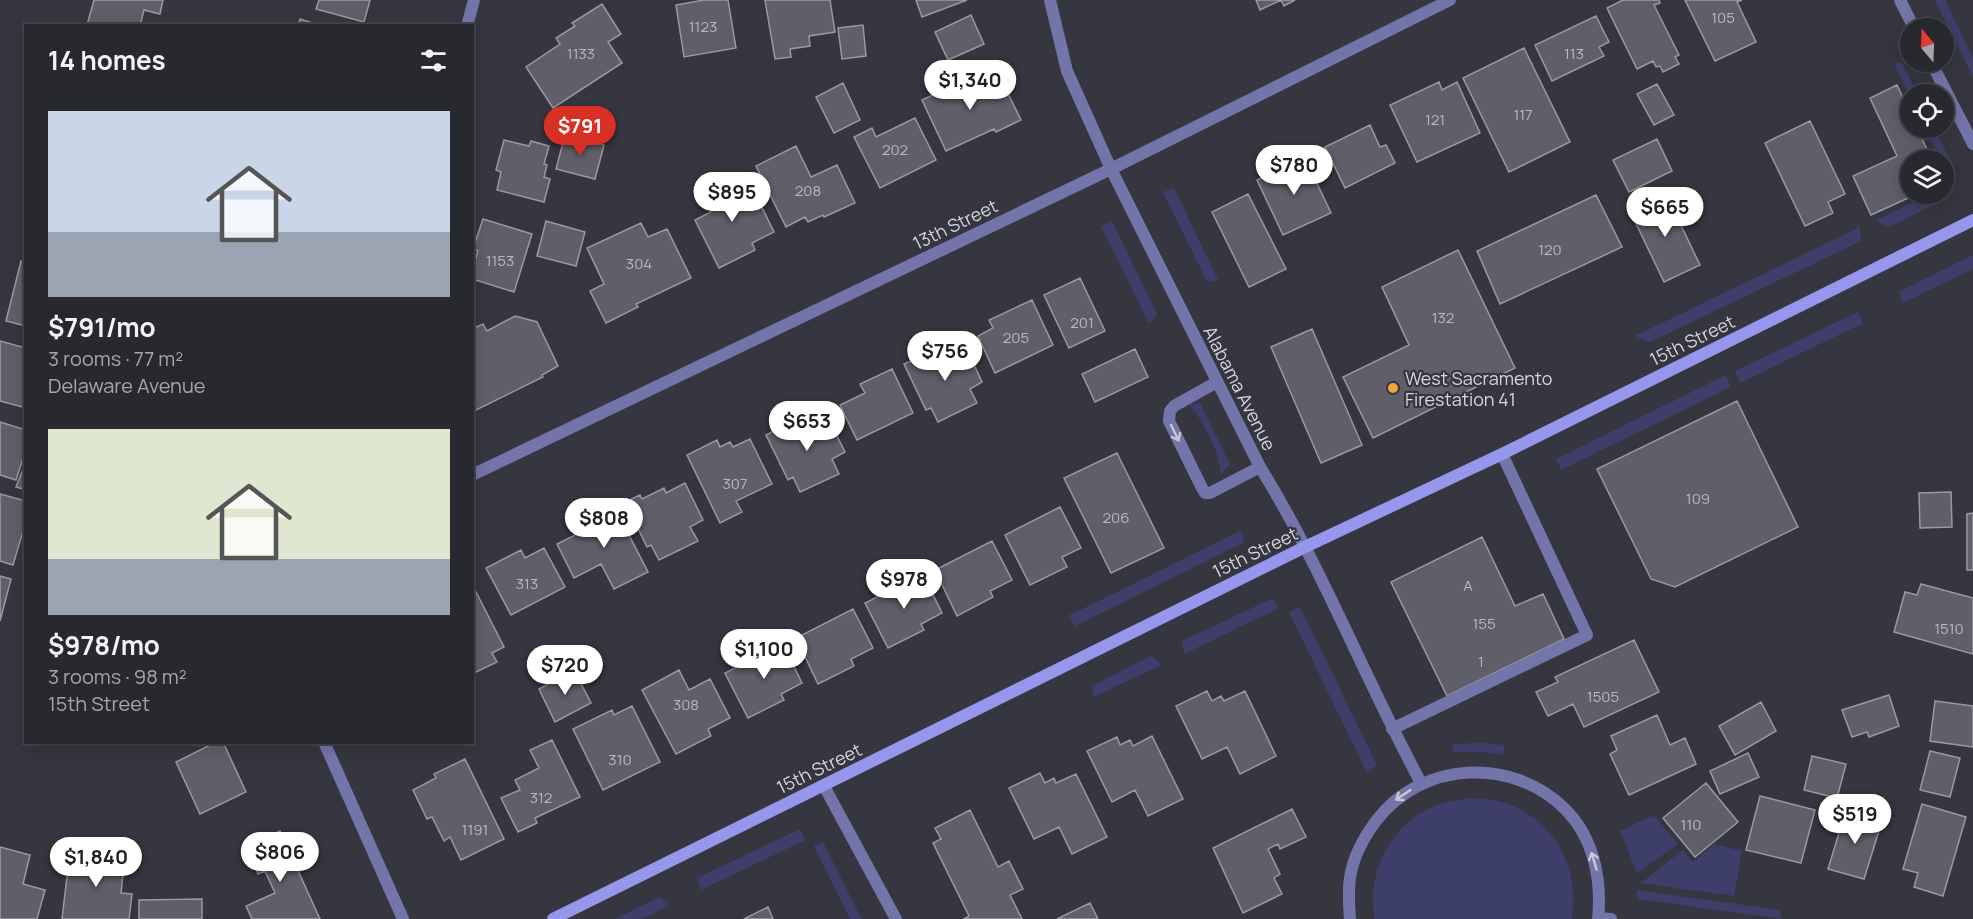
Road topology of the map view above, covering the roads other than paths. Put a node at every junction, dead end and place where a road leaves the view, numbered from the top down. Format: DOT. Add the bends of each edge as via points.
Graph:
graph roads {
  1 [pos="474,0"];
  2 [pos="1050,0"];
  3 [pos="1450,0"];
  4 [pos="1900,0"];
  5 [pos="1909,18"];
  6 [pos="467,24"];
  7 [pos="1936,72"];
  8 [pos="1973,144"];
  9 [pos="1111,169"];
  10 [pos="1973,220"];
  11 [pos="1217,382"];
  12 [pos="1502,454"];
  13 [pos="1260,467"];
  14 [pos="474,473"];
  15 [pos="1305,547"];
  16 [pos="1392,729"];
  17 [pos="325,744"];
  18 [pos="1421,783"];
  19 [pos="824,786"];
  20 [pos="403,919"];
  21 [pos="553,919"];
  22 [pos="896,919"];
  23 [pos="1350,919"];
  24 [pos="1602,919"];
  1 -- 6 [label="street"];
  2 -- 9 [label="street, Alabama Avenue" via="1067,71"];
  3 -- 9 [label="street, 13th Street"];
  4 -- 5 [label="street"];
  7 -- 8 [label="street"];
  9 -- 11 [label="street, Alabama Avenue"];
  9 -- 14 [label="street, 13th Street"];
  10 -- 12 [label="street, 15th Street"];
  11 -- 13 [label="street, Alabama Avenue"];
  11 -- 13 [label="street, one-way" via="1174,406 1169,416 1202,488 1210,493"];
  12 -- 15 [label="street, 15th Street"];
  12 -- 16 [label="street" via="1587,635"];
  13 -- 15 [label="street, Alabama Avenue"];
  15 -- 16 [label="street, Alabama Avenue"];
  15 -- 19 [label="street, 15th Street"];
  16 -- 18 [label="street, Alabama Avenue"];
  17 -- 20 [label="street"];
  18 -- 23 [label="street, one-way" via="1387,806 1362,839 1350,878"];
  24 -- 18 [label="street, one-way" via="1599,879 1587,841 1558,804 1534,786 1497,773 1459,772"];
  19 -- 21 [label="street, 15th Street"];
  19 -- 22 [label="street"];
}
